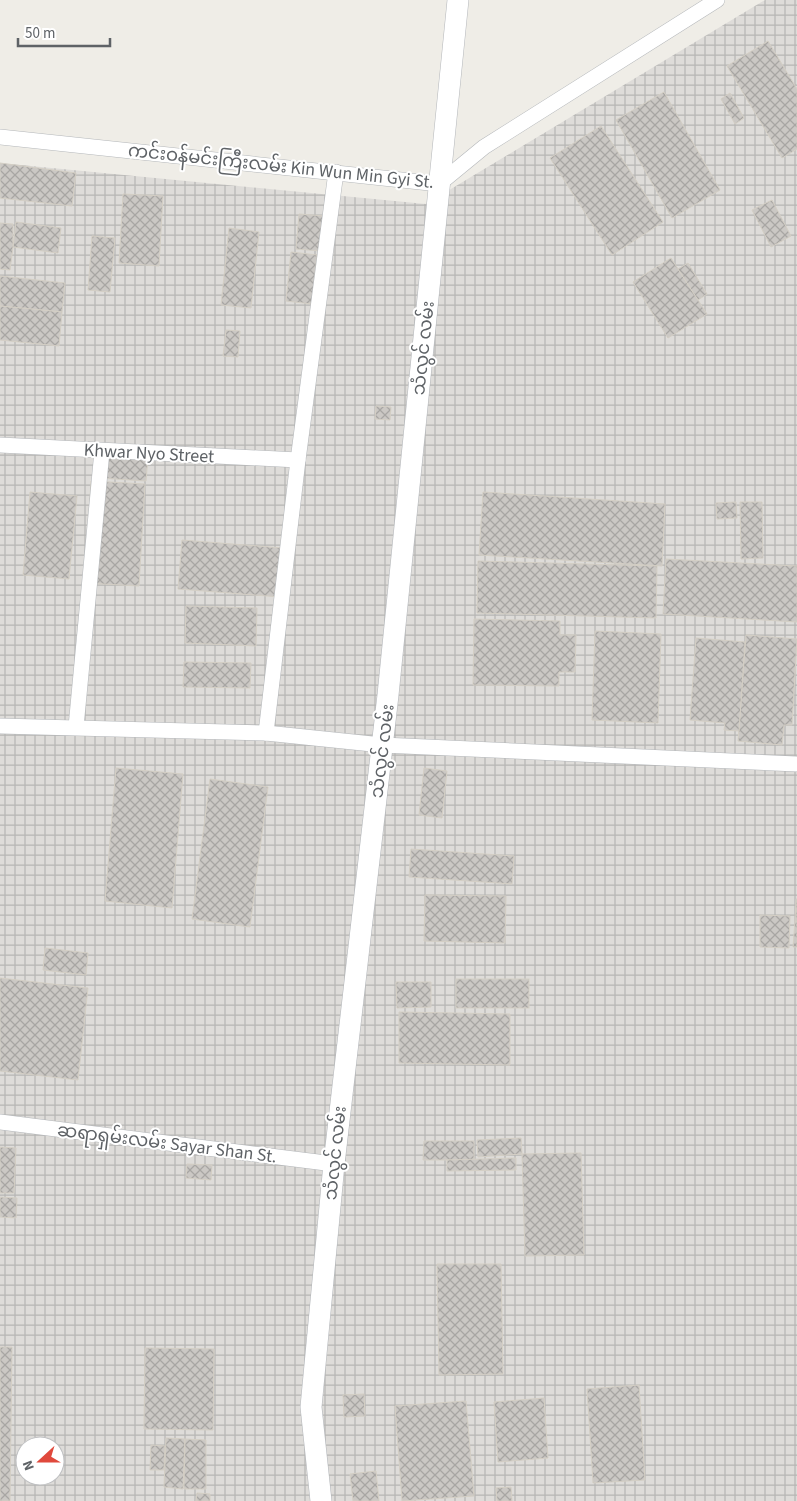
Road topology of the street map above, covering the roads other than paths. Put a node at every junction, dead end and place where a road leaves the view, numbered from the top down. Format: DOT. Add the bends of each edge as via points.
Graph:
graph roads {
  1 [pos="458,0"];
  2 [pos="717,0"];
  3 [pos="0,138"];
  4 [pos="336,172"];
  5 [pos="439,184"];
  6 [pos="0,445"];
  7 [pos="102,451"];
  8 [pos="298,460"];
  9 [pos="0,726"];
  10 [pos="76,727"];
  11 [pos="266,733"];
  12 [pos="382,745"];
  13 [pos="797,764"];
  14 [pos="0,1122"];
  15 [pos="334,1164"];
  16 [pos="321,1501"];
  1 -- 5 [label="street, သံလွင် လမ်း"];
  2 -- 5 [label="street, ကင်းဝန်မင်းကြီးလမ်း Kin Wun Min Gyi St." via="484,147"];
  3 -- 4 [label="street, ကင်းဝန်မင်းကြီးလမ်း Kin Wun Min Gyi St."];
  4 -- 5 [label="street, ကင်းဝန်မင်းကြီးလမ်း Kin Wun Min Gyi St."];
  4 -- 8 [label="street"];
  5 -- 12 [label="street, သံလွင် လမ်း"];
  6 -- 7 [label="street, Khwar Nyo Street"];
  7 -- 8 [label="street, Khwar Nyo Street"];
  7 -- 10 [label="street"];
  8 -- 11 [label="street"];
  9 -- 10 [label="street"];
  10 -- 11 [label="street"];
  11 -- 12 [label="street"];
  12 -- 13 [label="street"];
  12 -- 15 [label="street, သံလွင် လမ်း"];
  14 -- 15 [label="street, ဆရာရှမ်းလမ်း Sayar Shan St."];
  15 -- 16 [label="street, သံလွင် လမ်း" via="311,1407"];
}
